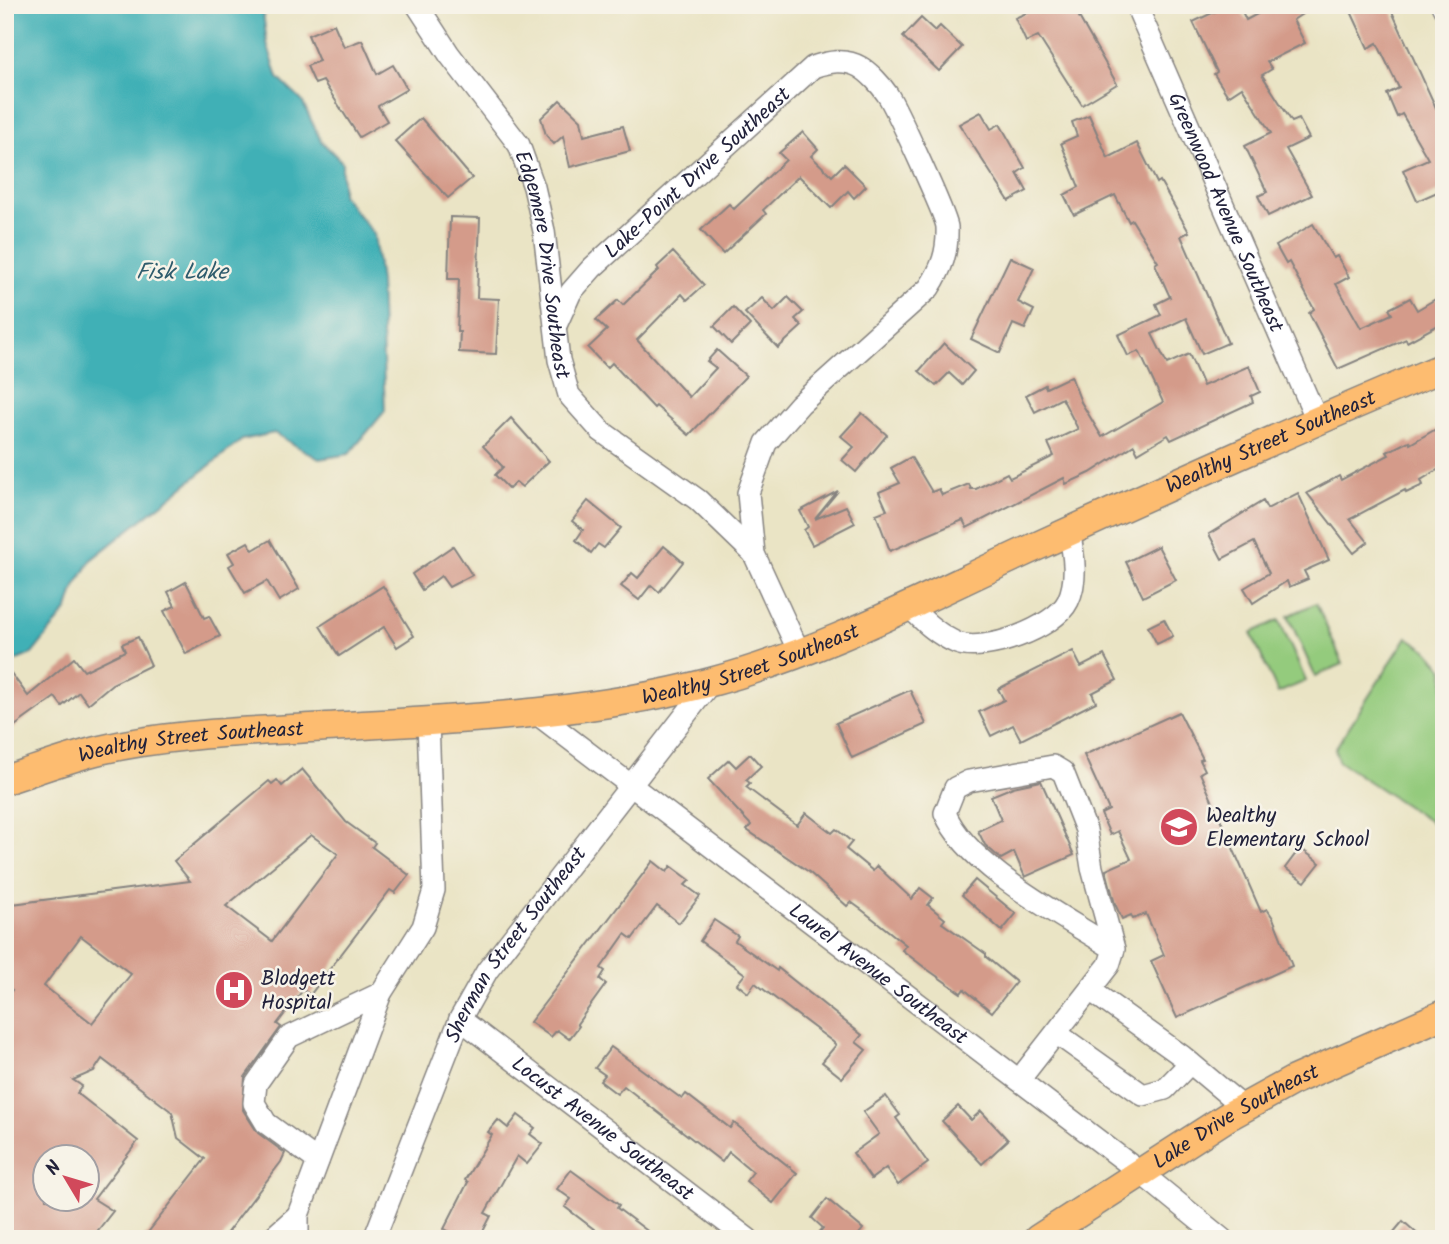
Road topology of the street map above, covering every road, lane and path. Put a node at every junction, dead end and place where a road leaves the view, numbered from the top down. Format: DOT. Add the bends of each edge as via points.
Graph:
graph roads {
  1 [pos="417,5"];
  2 [pos="1136,5"];
  3 [pos="557,323"];
  4 [pos="1444,367"];
  5 [pos="1317,420"];
  6 [pos="1069,532"];
  7 [pos="754,554"];
  8 [pos="911,607"];
  9 [pos="799,652"];
  10 [pos="711,682"];
  11 [pos="533,711"];
  12 [pos="428,721"];
  13 [pos="5,780"];
  14 [pos="630,786"];
  15 [pos="1114,949"];
  16 [pos="1090,990"];
  17 [pos="381,993"];
  18 [pos="1444,1014"];
  19 [pos="460,1019"];
  20 [pos="1056,1033"];
  21 [pos="1190,1063"];
  22 [pos="1019,1080"];
  23 [pos="1244,1108"];
  24 [pos="318,1161"];
  25 [pos="1141,1173"];
  26 [pos="298,1215"];
  27 [pos="271,1239"];
  28 [pos="299,1239"];
  29 [pos="374,1239"];
  30 [pos="748,1239"];
  31 [pos="1038,1239"];
  32 [pos="1222,1239"];
  1 -- 3 [label="street, Edgemere Drive Southeast" via="519,145 534,187"];
  2 -- 5 [label="street, Greenwood Avenue Southeast"];
  3 -- 7 [label="street, Edgemere Drive Southeast" via="559,360 569,395 601,431 698,500"];
  3 -- 7 [label="street, Lake-Point Drive Southeast" via="571,292 592,268 813,67 849,63 862,68 888,94 947,223 942,268 929,288 800,404 766,443 748,493"];
  4 -- 5 [label="main road, Wealthy Street Southeast"];
  5 -- 6 [label="main road, Wealthy Street Southeast"];
  6 -- 8 [label="main road, Wealthy Street Southeast"];
  6 -- 8 [label="street" via="1074,557 1067,603 1037,630 983,646 960,644 927,626"];
  7 -- 9 [label="street"];
  8 -- 9 [label="main road, Wealthy Street Southeast"];
  9 -- 10 [label="main road, Wealthy Street Southeast"];
  10 -- 11 [label="main road, Wealthy Street Southeast"];
  10 -- 14 [label="street, Sherman Street Southeast"];
  11 -- 12 [label="main road, Wealthy Street Southeast"];
  11 -- 14 [label="street, Laurel Avenue Southeast"];
  12 -- 13 [label="main road, Wealthy Street Southeast" via="176,738 100,750"];
  12 -- 17 [label="street" via="434,890 423,927"];
  14 -- 19 [label="street, Sherman Street Southeast" via="487,971"];
  14 -- 22 [label="street, Laurel Avenue Southeast"];
  15 -- 15 [label="street" via="1092,868 1087,830 1063,772 1058,767 969,781 955,788 944,813 950,827 988,867"];
  15 -- 16 [label="street" via="1110,965"];
  16 -- 20 [label="street"];
  16 -- 21 [label="street"];
  17 -- 24 [label="street"];
  17 -- 24 [label="street" via="289,1037 256,1084 254,1103 266,1123"];
  18 -- 23 [label="main road, Lake Drive Southeast" via="1294,1080"];
  19 -- 29 [label="street, Sherman Street Southeast"];
  19 -- 30 [label="street, Locust Avenue Southeast"];
  20 -- 21 [label="street" via="1143,1095 1165,1089"];
  20 -- 22 [label="street"];
  21 -- 23 [label="street"];
  22 -- 25 [label="street, Laurel Avenue Southeast"];
  23 -- 25 [label="main road, Lake Drive Southeast"];
  24 -- 26 [label="street"];
  25 -- 31 [label="main road, Lake Drive Southeast"];
  25 -- 32 [label="street, Laurel Avenue Southeast"];
  26 -- 27 [label="street"];
  26 -- 28 [label="street"];
}
